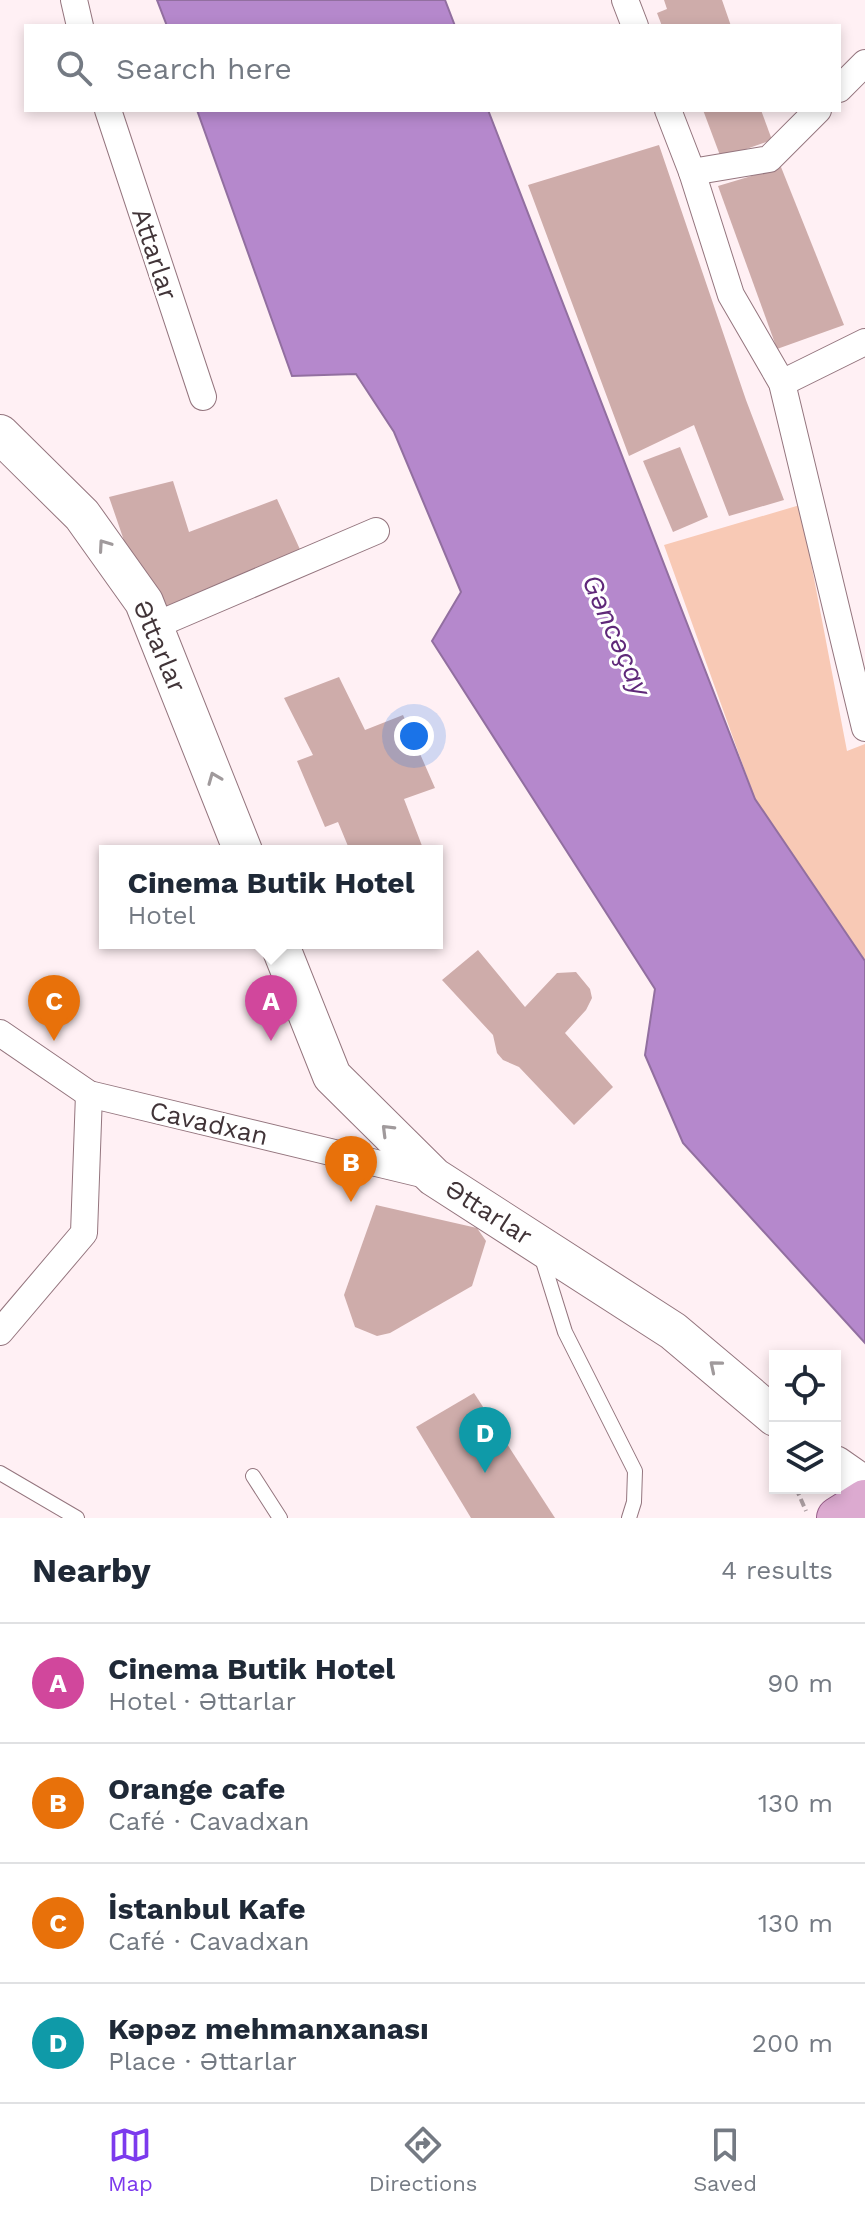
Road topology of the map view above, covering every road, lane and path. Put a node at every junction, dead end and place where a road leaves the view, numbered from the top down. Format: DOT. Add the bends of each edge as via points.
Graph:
graph roads {
  1 [pos="74,0"];
  2 [pos="625,0"];
  3 [pos="80,24"];
  4 [pos="634,24"];
  5 [pos="865,63"];
  6 [pos="841,87"];
  7 [pos="109,112"];
  8 [pos="669,112"];
  9 [pos="816,112"];
  10 [pos="692,172"];
  11 [pos="865,342"];
  12 [pos="782,383"];
  13 [pos="203,397"];
  14 [pos="0,434"];
  15 [pos="376,531"];
  16 [pos="154,626"];
  17 [pos="865,728"];
  18 [pos="241,845"];
  19 [pos="281,949"];
  20 [pos="0,1033"];
  21 [pos="89,1094"];
  22 [pos="434,1177"];
  23 [pos="538,1244"];
  24 [pos="0,1332"];
  25 [pos="769,1412"];
  26 [pos="841,1469"];
  27 [pos="0,1473"];
  28 [pos="253,1476"];
  29 [pos="865,1486"];
  30 [pos="799,1494"];
  31 [pos="865,1501"];
  32 [pos="77,1518"];
  33 [pos="280,1518"];
  34 [pos="629,1518"];
  35 [pos="809,1518"];
  36 [pos="838,1518"];
  1 -- 3 [label="street"];
  2 -- 4 [label="street"];
  5 -- 6 [label="street"];
  7 -- 13 [label="street, Attarlar"];
  8 -- 10 [label="street"];
  9 -- 10 [label="street" via="769,159"];
  10 -- 12 [label="street" via="731,295"];
  11 -- 12 [label="street"];
  12 -- 17 [label="street"];
  16 -- 14 [label="street, Əttarlar, one-way" via="144,602 82,515"];
  15 -- 16 [label="street"];
  18 -- 16 [label="street, Əttarlar, one-way"];
  22 -- 19 [label="street, Əttarlar, one-way" via="332,1076"];
  20 -- 21 [label="street, Cavadxan"];
  21 -- 22 [label="street, Cavadxan"];
  21 -- 24 [label="street" via="84,1233"];
  22 -- 23 [label="street, Əttarlar"];
  25 -- 23 [label="street, Əttarlar, one-way" via="673,1331"];
  23 -- 34 [label="lane" via="565,1332 635,1471"];
  26 -- 29 [label="street"];
  27 -- 32 [label="lane"];
  28 -- 33 [label="lane"];
  30 -- 35 [label="path"];
  31 -- 36 [label="main road"];
}
